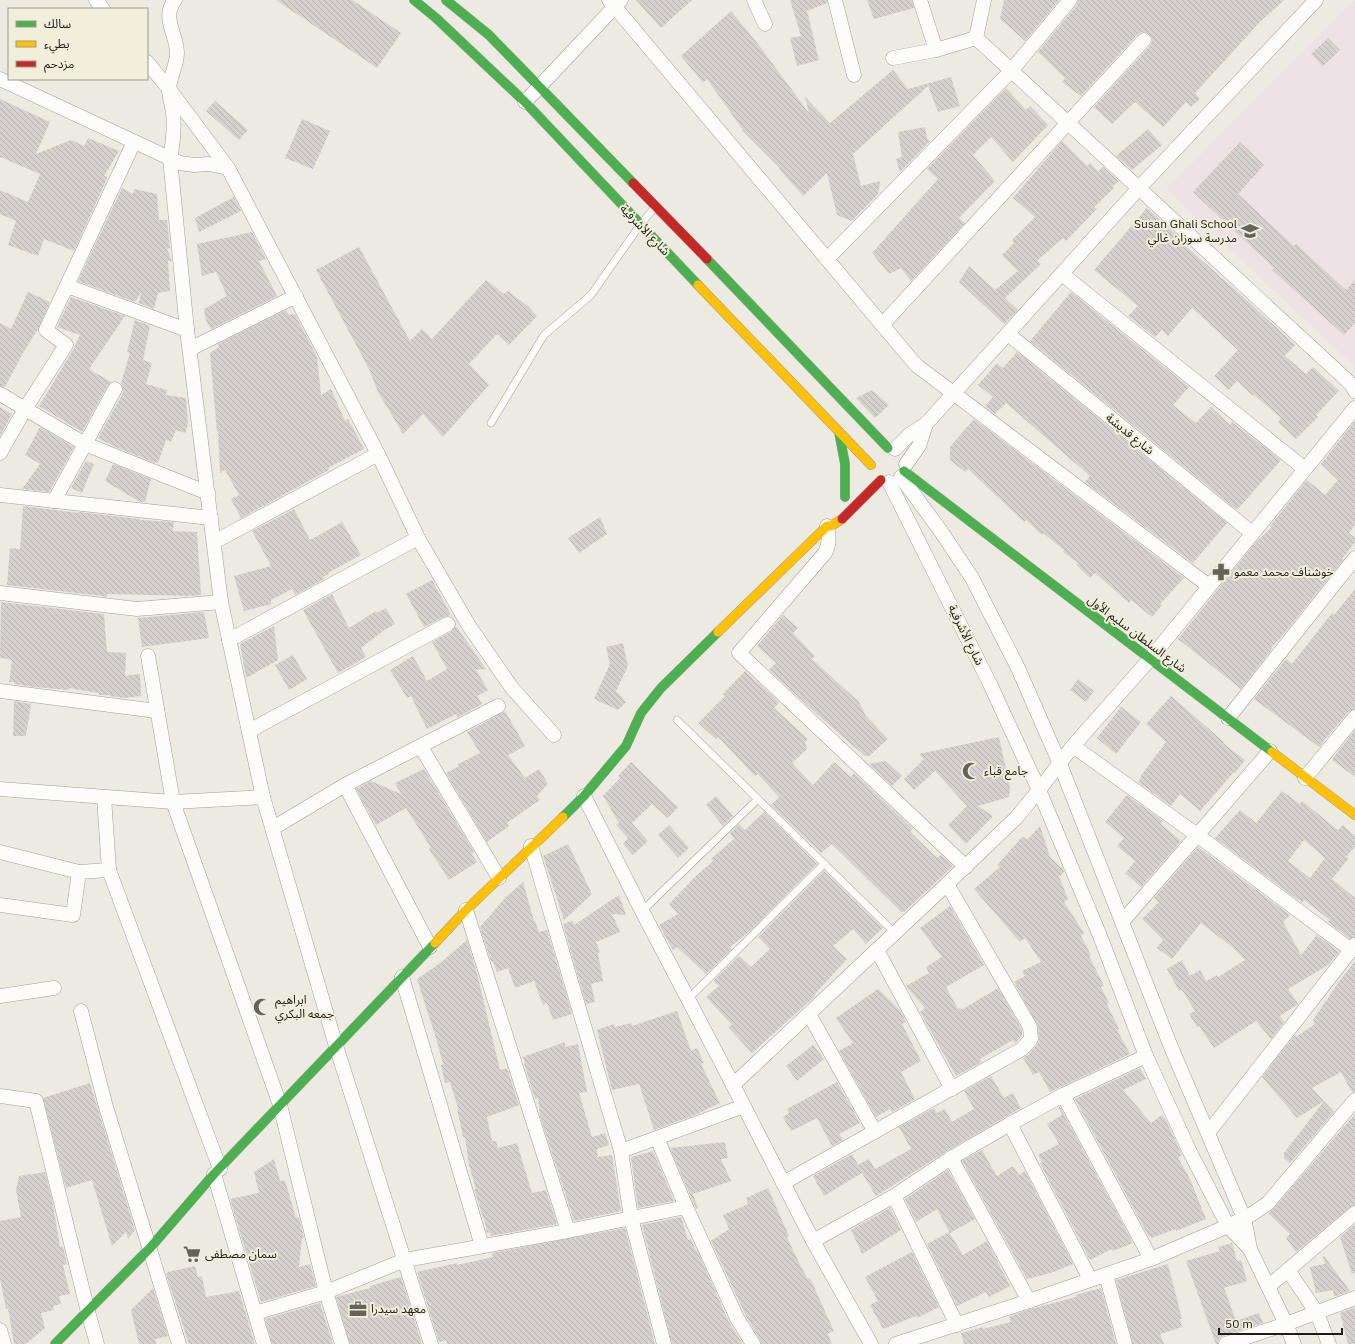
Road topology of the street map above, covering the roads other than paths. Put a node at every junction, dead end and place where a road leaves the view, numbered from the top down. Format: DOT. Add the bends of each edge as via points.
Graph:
graph roads {
  1 [pos="96,0"];
  2 [pos="175,0"];
  3 [pos="414,0"];
  4 [pos="446,0"];
  5 [pos="754,0"];
  6 [pos="835,0"];
  7 [pos="920,0"];
  8 [pos="984,0"];
  9 [pos="1070,0"];
  10 [pos="1316,0"];
  11 [pos="615,2"];
  12 [pos="102,8"];
  13 [pos="765,24"];
  14 [pos="976,38"];
  15 [pos="1144,40"];
  16 [pos="936,50"];
  17 [pos="892,58"];
  18 [pos="148,63"];
  19 [pos="1011,70"];
  20 [pos="854,74"];
  21 [pos="0,79"];
  22 [pos="540,86"];
  23 [pos="169,89"];
  24 [pos="525,102"];
  25 [pos="1067,122"];
  26 [pos="134,142"];
  27 [pos="170,158"];
  28 [pos="228,168"];
  29 [pos="1139,188"];
  30 [pos="656,206"];
  31 [pos="640,226"];
  32 [pos="826,260"];
  33 [pos="1062,274"];
  34 [pos="67,286"];
  35 [pos="296,296"];
  36 [pos="882,325"];
  37 [pos="187,330"];
  38 [pos="1008,334"];
  39 [pos="190,349"];
  40 [pos="1354,386"];
  41 [pos="115,389"];
  42 [pos="954,393"];
  43 [pos="0,394"];
  44 [pos="1355,408"];
  45 [pos="24,409"];
  46 [pos="491,423"];
  47 [pos="926,424"];
  48 [pos="839,432"];
  49 [pos="85,444"];
  50 [pos="892,448"];
  51 [pos="0,453"];
  52 [pos="378,454"];
  53 [pos="871,465"];
  54 [pos="1305,468"];
  55 [pos="896,475"];
  56 [pos="856,487"];
  57 [pos="208,493"];
  58 [pos="0,495"];
  59 [pos="54,501"];
  60 [pos="211,518"];
  61 [pos="827,522"];
  62 [pos="1252,534"];
  63 [pos="418,538"];
  64 [pos="214,542"];
  65 [pos="1355,558"];
  66 [pos="1209,586"];
  67 [pos="0,593"];
  68 [pos="221,602"];
  69 [pos="448,624"];
  70 [pos="229,640"];
  71 [pos="148,656"];
  72 [pos="1150,659"];
  73 [pos="0,691"];
  74 [pos="498,706"];
  75 [pos="157,711"];
  76 [pos="1355,717"];
  77 [pos="1228,718"];
  78 [pos="677,720"];
  79 [pos="249,731"];
  80 [pos="554,735"];
  81 [pos="421,746"];
  82 [pos="1073,746"];
  83 [pos="1270,751"];
  84 [pos="1060,764"];
  85 [pos="1305,778"];
  86 [pos="344,785"];
  87 [pos="0,789"];
  88 [pos="1040,790"];
  89 [pos="584,796"];
  90 [pos="104,797"];
  91 [pos="263,797"];
  92 [pos="758,799"];
  93 [pos="173,802"];
  94 [pos="1355,816"];
  95 [pos="273,828"];
  96 [pos="1197,835"];
  97 [pos="531,846"];
  98 [pos="0,852"];
  99 [pos="824,864"];
  100 [pos="966,867"];
  101 [pos="109,870"];
  102 [pos="79,872"];
  103 [pos="499,878"];
  104 [pos="947,884"];
  105 [pos="0,905"];
  106 [pos="466,910"];
  107 [pos="642,911"];
  108 [pos="1122,922"];
  109 [pos="895,933"];
  110 [pos="430,947"];
  111 [pos="1353,948"];
  112 [pos="877,950"];
  113 [pos="402,977"];
  114 [pos="54,988"];
  115 [pos="0,996"];
  116 [pos="688,999"];
  117 [pos="81,1011"];
  118 [pos="809,1014"];
  119 [pos="336,1046"];
  120 [pos="1146,1056"];
  121 [pos="733,1084"];
  122 [pos="952,1089"];
  123 [pos="1063,1095"];
  124 [pos="0,1096"];
  125 [pos="1355,1100"];
  126 [pos="280,1105"];
  127 [pos="744,1106"];
  128 [pos="1010,1124"];
  129 [pos="875,1132"];
  130 [pos="1208,1133"];
  131 [pos="657,1138"];
  132 [pos="621,1151"];
  133 [pos="951,1158"];
  134 [pos="217,1172"];
  135 [pos="783,1183"];
  136 [pos="894,1196"];
  137 [pos="686,1207"];
  138 [pos="1355,1213"];
  139 [pos="631,1218"];
  140 [pos="1244,1218"];
  141 [pos="1228,1226"];
  142 [pos="568,1231"];
  143 [pos="813,1241"];
  144 [pos="482,1246"];
  145 [pos="150,1248"];
  146 [pos="1250,1249"];
  147 [pos="1151,1258"];
  148 [pos="405,1260"];
  149 [pos="1288,1270"];
  150 [pos="1106,1274"];
  151 [pos="1090,1279"];
  152 [pos="1269,1286"];
  153 [pos="326,1292"];
  154 [pos="1355,1298"];
  155 [pos="1029,1301"];
  156 [pos="88,1312"];
  157 [pos="1317,1313"];
  158 [pos="255,1314"];
  159 [pos="956,1324"];
  160 [pos="1286,1324"];
  161 [pos="0,1330"];
  162 [pos="4,1344"];
  163 [pos="55,1344"];
  164 [pos="97,1344"];
  165 [pos="178,1344"];
  166 [pos="264,1344"];
  167 [pos="342,1344"];
  168 [pos="431,1344"];
  169 [pos="664,1344"];
  170 [pos="753,1344"];
  171 [pos="871,1344"];
  172 [pos="896,1344"];
  173 [pos="1125,1344"];
  174 [pos="1226,1344"];
  175 [pos="1294,1344"];
  176 [pos="1329,1344"];
  1 -- 12 [label="street"];
  2 -- 23 [label="street" via="169,18 177,57"];
  3 -- 24 [label="street, شارع الأشرفية"];
  4 -- 22 [label="street, شارع الأشرفية" via="489,35"];
  5 -- 13 [label="street"];
  6 -- 20 [label="street"];
  7 -- 16 [label="street"];
  8 -- 14 [label="street"];
  9 -- 19 [label="street"];
  10 -- 29 [label="street"];
  11 -- 22 [label="street"];
  11 -- 32 [label="street"];
  14 -- 16 [label="street"];
  14 -- 19 [label="street"];
  15 -- 25 [label="street"];
  16 -- 17 [label="street"];
  18 -- 23 [label="street"];
  19 -- 25 [label="street"];
  19 -- 32 [label="street"];
  21 -- 26 [label="street"];
  22 -- 24 [label="street"];
  22 -- 30 [label="street, شارع الأشرفية"];
  23 -- 27 [label="street" via="174,126"];
  23 -- 28 [label="street"];
  24 -- 31 [label="street, شارع الأشرفية"];
  25 -- 29 [label="street"];
  25 -- 36 [label="street"];
  26 -- 27 [label="street"];
  26 -- 34 [label="street"];
  27 -- 28 [label="street" via="187,165 209,164"];
  27 -- 37 [label="street"];
  28 -- 35 [label="street"];
  29 -- 33 [label="street"];
  29 -- 40 [label="street"];
  30 -- 31 [label="lane"];
  30 -- 50 [label="street, شارع الأشرفية"];
  31 -- 46 [label="lane" via="591,295 544,334"];
  31 -- 48 [label="street, شارع الأشرفية"];
  32 -- 36 [label="street"];
  33 -- 38 [label="street"];
  33 -- 54 [label="street"];
  34 -- 37 [label="street"];
  34 -- 45 [label="street" via="46,330 66,345"];
  35 -- 39 [label="street"];
  35 -- 52 [label="street"];
  36 -- 42 [label="street" via="916,365"];
  37 -- 39 [label="street"];
  38 -- 42 [label="street"];
  38 -- 62 [label="street, شارع قديشة"];
  39 -- 57 [label="street"];
  41 -- 49 [label="street"];
  42 -- 47 [label="street"];
  42 -- 66 [label="street"];
  43 -- 45 [label="street"];
  44 -- 54 [label="street"];
  45 -- 49 [label="street"];
  45 -- 51 [label="street"];
  47 -- 50 [label="street"];
  47 -- 55 [label="street" via="919,446"];
  48 -- 53 [label="street, شارع الأشرفية"];
  48 -- 56 [label="street" via="846,463 843,500"];
  49 -- 57 [label="street"];
  49 -- 59 [label="street"];
  50 -- 53 [label="street" via="881,449 876,453"];
  50 -- 55 [label="street" via="904,458"];
  52 -- 63 [label="street"];
  52 -- 64 [label="street"];
  53 -- 55 [label="street" via="876,477"];
  54 -- 62 [label="street"];
  55 -- 61 [label="street" via="839,522 831,526"];
  55 -- 72 [label="street, شارع السلطان سليم الأول"];
  55 -- 84 [label="street" via="940,530 972,578 1018,668"];
  55 -- 88 [label="street, شارع الأشرفية"];
  57 -- 60 [label="street"];
  58 -- 59 [label="street"];
  59 -- 60 [label="street"];
  60 -- 64 [label="street"];
  61 -- 89 [label="street" via="650,700 641,712 626,746"];
  61 -- 100 [label="street" via="830,537 825,553 739,653"];
  62 -- 66 [label="street"];
  63 -- 70 [label="street"];
  63 -- 80 [label="street" via="469,626 512,688"];
  64 -- 68 [label="street"];
  65 -- 77 [label="street"];
  66 -- 72 [label="street"];
  67 -- 68 [label="street" via="137,609"];
  68 -- 70 [label="street"];
  69 -- 79 [label="street"];
  70 -- 79 [label="street"];
  71 -- 75 [label="street"];
  72 -- 77 [label="street, شارع السلطان سليم الأول"];
  72 -- 82 [label="street"];
  73 -- 75 [label="street"];
  74 -- 81 [label="street"];
  75 -- 93 [label="street"];
  76 -- 85 [label="street"];
  77 -- 83 [label="street, شارع السلطان سليم الأول"];
  78 -- 92 [label="lane"];
  79 -- 91 [label="street"];
  81 -- 86 [label="street"];
  81 -- 103 [label="street"];
  82 -- 84 [label="street"];
  82 -- 96 [label="street"];
  83 -- 85 [label="street, شارع السلطان سليم الأول"];
  83 -- 96 [label="street"];
  84 -- 88 [label="street"];
  84 -- 108 [label="street"];
  85 -- 94 [label="street, شارع السلطان سليم الأول"];
  86 -- 95 [label="street"];
  86 -- 110 [label="street"];
  87 -- 90 [label="street"];
  88 -- 100 [label="street" via="1016,818"];
  88 -- 120 [label="street, شارع الأشرفية"];
  89 -- 97 [label="street"];
  89 -- 107 [label="street"];
  90 -- 93 [label="street"];
  90 -- 101 [label="street"];
  91 -- 93 [label="street"];
  91 -- 95 [label="street"];
  92 -- 99 [label="lane"];
  92 -- 107 [label="lane"];
  93 -- 126 [label="street"];
  95 -- 119 [label="street"];
  96 -- 108 [label="street"];
  96 -- 111 [label="street"];
  97 -- 103 [label="street"];
  97 -- 132 [label="street"];
  98 -- 102 [label="street"];
  99 -- 109 [label="lane"];
  99 -- 116 [label="lane"];
  100 -- 104 [label="street"];
  101 -- 102 [label="street"];
  101 -- 134 [label="street"];
  102 -- 105 [label="street" via="73,915"];
  103 -- 106 [label="street"];
  104 -- 109 [label="street"];
  104 -- 122 [label="street" via="1030,1027 1031,1039 1022,1049"];
  106 -- 110 [label="street"];
  106 -- 142 [label="street"];
  107 -- 116 [label="street"];
  108 -- 130 [label="street"];
  109 -- 112 [label="street"];
  110 -- 113 [label="street"];
  111 -- 130 [label="street"];
  112 -- 118 [label="street"];
  112 -- 122 [label="street"];
  113 -- 119 [label="street"];
  113 -- 144 [label="street"];
  114 -- 115 [label="street"];
  116 -- 121 [label="street"];
  117 -- 145 [label="street" via="106,1107"];
  118 -- 121 [label="street"];
  118 -- 129 [label="street"];
  119 -- 126 [label="street"];
  119 -- 148 [label="street"];
  120 -- 123 [label="street"];
  120 -- 141 [label="street, شارع الأشرفية" via="1189,1150"];
  121 -- 127 [label="street"];
  122 -- 129 [label="street"];
  123 -- 128 [label="street"];
  123 -- 147 [label="street"];
  124 -- 156 [label="street" via="36,1101"];
  125 -- 140 [label="street" via="1268,1203"];
  126 -- 134 [label="street"];
  126 -- 153 [label="street"];
  127 -- 131 [label="street"];
  127 -- 135 [label="street"];
  128 -- 133 [label="street"];
  128 -- 151 [label="street"];
  129 -- 135 [label="street"];
  130 -- 140 [label="street"];
  131 -- 132 [label="street"];
  131 -- 137 [label="street"];
  132 -- 139 [label="street"];
  133 -- 136 [label="street"];
  133 -- 155 [label="street"];
  134 -- 145 [label="street"];
  134 -- 158 [label="street"];
  135 -- 143 [label="street"];
  136 -- 143 [label="street"];
  136 -- 159 [label="street"];
  137 -- 139 [label="street"];
  137 -- 170 [label="street" via="737,1318"];
  138 -- 149 [label="street"];
  139 -- 142 [label="street"];
  139 -- 169 [label="street"];
  140 -- 141 [label="street"];
  140 -- 146 [label="street"];
  141 -- 146 [label="street, شارع الأشرفية"];
  141 -- 147 [label="street"];
  142 -- 144 [label="street"];
  143 -- 171 [label="street"];
  144 -- 148 [label="street"];
  145 -- 156 [label="street"];
  145 -- 165 [label="street"];
  146 -- 152 [label="street"];
  147 -- 150 [label="street"];
  148 -- 153 [label="street"];
  148 -- 168 [label="street"];
  149 -- 152 [label="street"];
  149 -- 157 [label="street"];
  150 -- 151 [label="street"];
  150 -- 173 [label="street"];
  151 -- 155 [label="street"];
  152 -- 160 [label="street"];
  153 -- 158 [label="street"];
  153 -- 167 [label="street"];
  154 -- 157 [label="street"];
  155 -- 159 [label="street"];
  156 -- 163 [label="street"];
  156 -- 164 [label="street"];
  157 -- 160 [label="street"];
  157 -- 176 [label="street"];
  158 -- 166 [label="street"];
  159 -- 172 [label="street"];
  160 -- 174 [label="street"];
  160 -- 175 [label="street"];
  161 -- 162 [label="street"];
}
